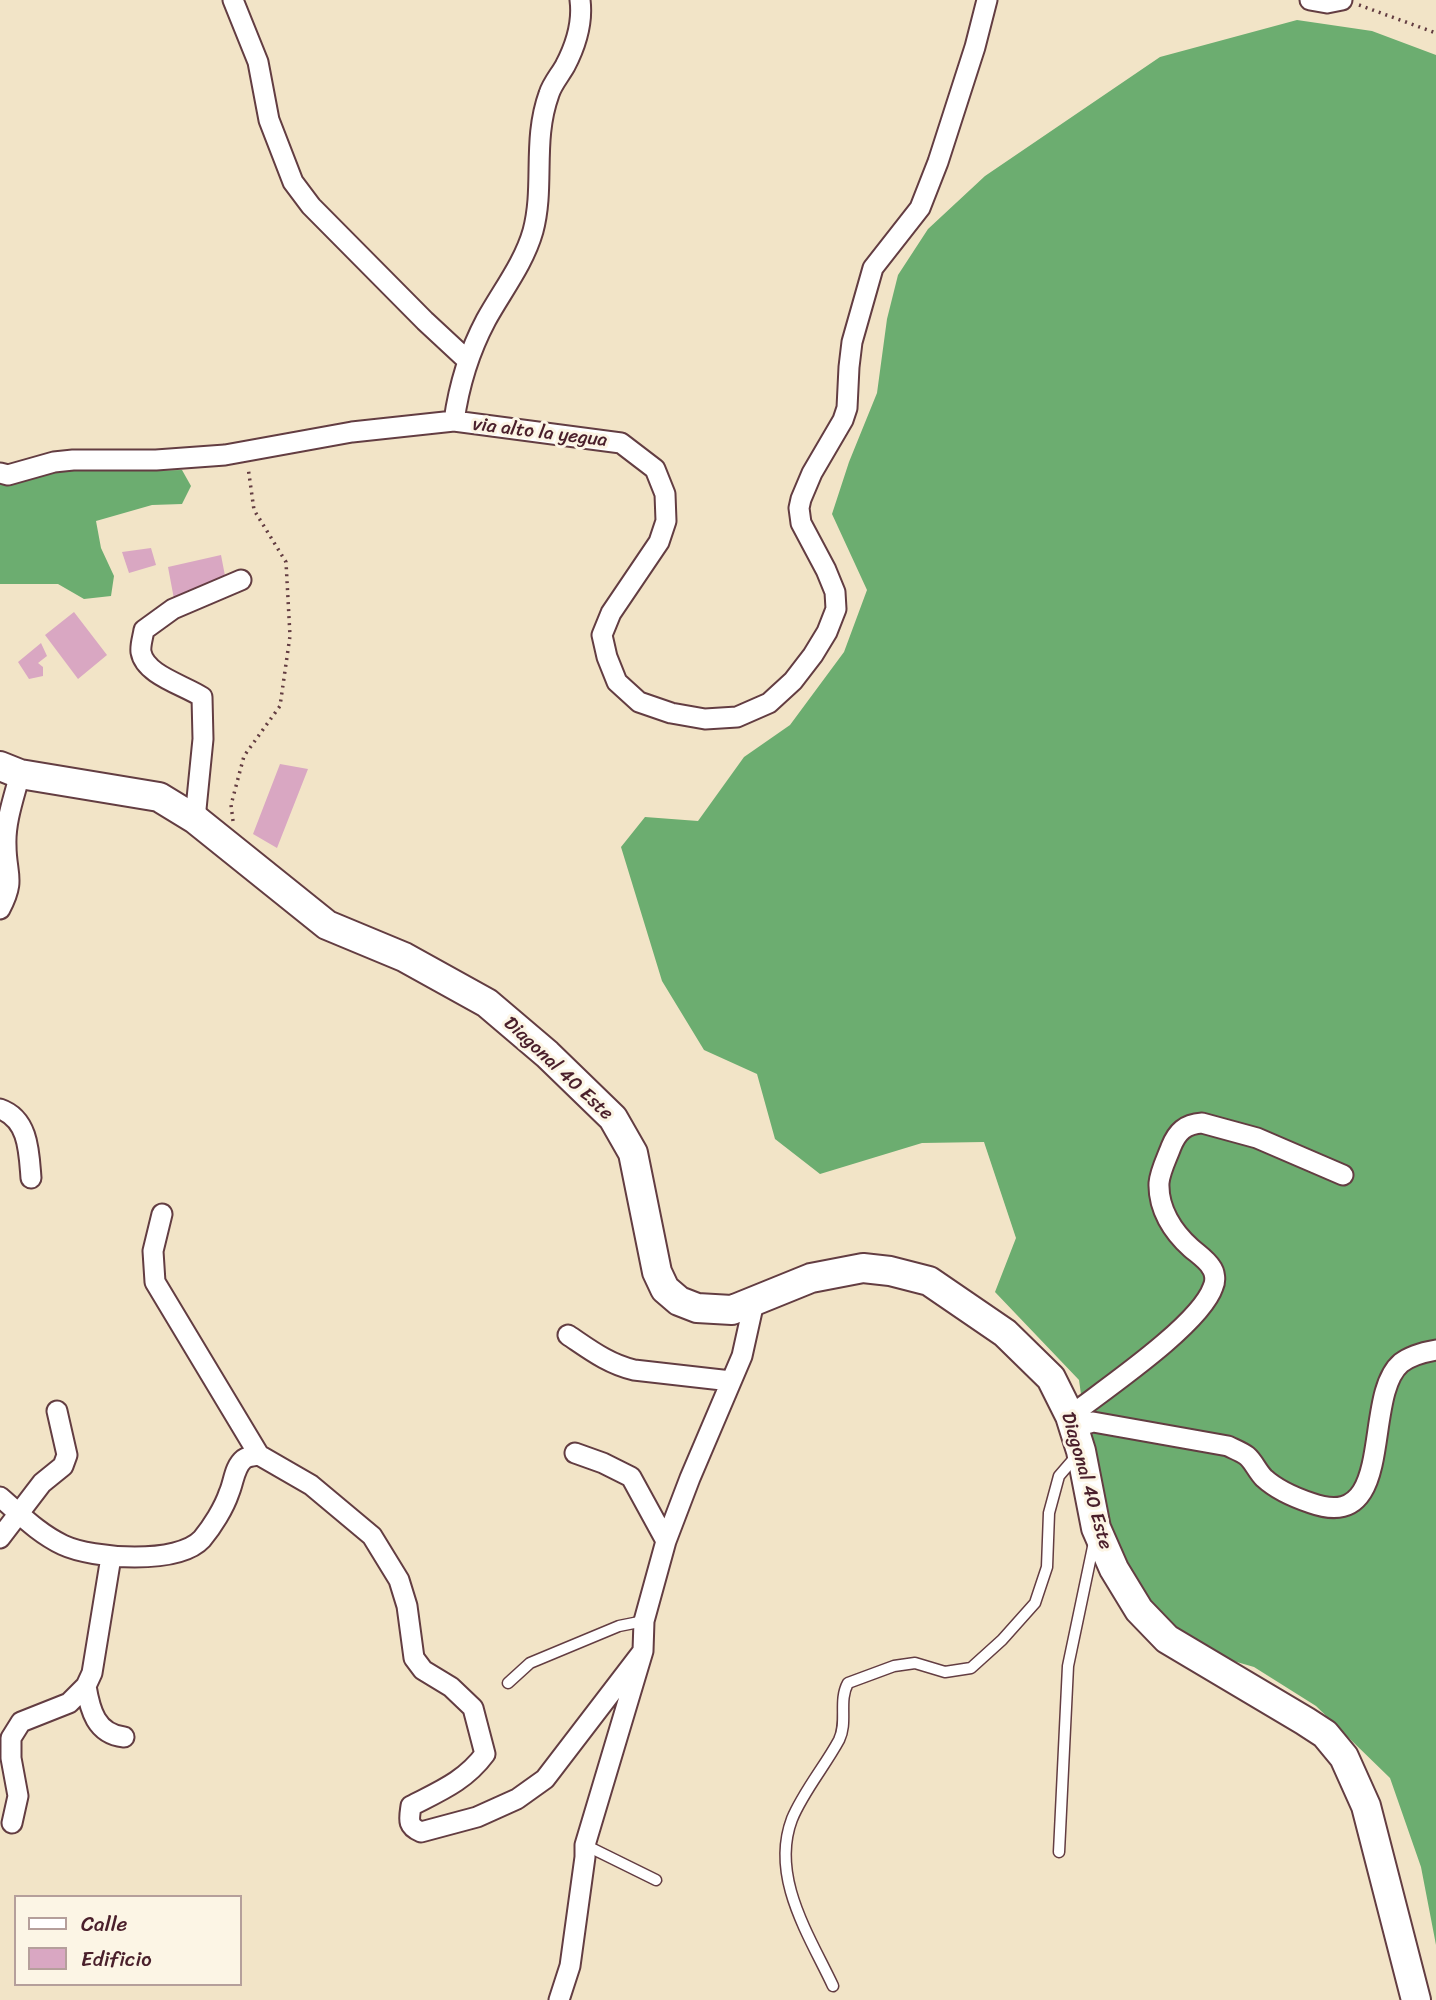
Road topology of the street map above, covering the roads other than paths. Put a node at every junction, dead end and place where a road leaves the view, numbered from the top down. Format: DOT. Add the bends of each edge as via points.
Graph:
graph roads {
  1 [pos="233,0"];
  2 [pos="580,0"];
  3 [pos="986,0"];
  4 [pos="1310,0"];
  5 [pos="1349,2"];
  6 [pos="467,360"];
  7 [pos="454,421"];
  8 [pos="0,473"];
  9 [pos="242,580"];
  10 [pos="10,770"];
  11 [pos="195,819"];
  12 [pos="0,909"];
  13 [pos="0,1109"];
  14 [pos="1343,1175"];
  15 [pos="31,1178"];
  16 [pos="162,1214"];
  17 [pos="754,1302"];
  18 [pos="568,1335"];
  19 [pos="1436,1350"];
  20 [pos="731,1381"];
  21 [pos="57,1411"];
  22 [pos="1075,1432"];
  23 [pos="575,1453"];
  24 [pos="259,1455"];
  25 [pos="0,1497"];
  26 [pos="18,1514"];
  27 [pos="1096,1528"];
  28 [pos="0,1538"];
  29 [pos="666,1541"];
  30 [pos="111,1557"];
  31 [pos="644,1621"];
  32 [pos="643,1651"];
  33 [pos="508,1683"];
  34 [pos="86,1686"];
  35 [pos="124,1737"];
  36 [pos="12,1823"];
  37 [pos="584,1844"];
  38 [pos="1059,1852"];
  39 [pos="656,1880"];
  40 [pos="833,1986"];
  41 [pos="559,2000"];
  42 [pos="1416,2000"];
  1 -- 6 [label="street" via="258,62 269,120 293,182 311,206"];
  2 -- 6 [label="street" via="582,19 542,119 533,231"];
  3 -- 7 [label="street, via alto la yegua" via="924,201 873,268 852,342 847,408 801,499 801,523 835,592 836,609 813,654 769,704 737,716 705,719 639,702 617,682 602,635 611,613 659,542 666,521 665,494 655,469 621,443"];
  4 -- 5 [label="street"];
  6 -- 7 [label="street"];
  7 -- 8 [label="street, via alto la yegua" via="352,432 245,452 156,460 73,460"];
  9 -- 11 [label="street" via="173,610 144,630 140,649 144,662 160,676 202,697"];
  10 -- 11 [label="street, Diagonal 40 Este" via="159,797"];
  10 -- 12 [label="street" via="6,846 11,875"];
  11 -- 17 [label="street, Diagonal 40 Este" via="327,925 404,957 487,1003 547,1054 613,1118 633,1153 657,1272 665,1289 697,1308 732,1310"];
  13 -- 15 [label="street" via="19,1123 28,1140"];
  14 -- 22 [label="street" via="1257,1138 1202,1123 1181,1129 1159,1179 1161,1201 1177,1233 1211,1266 1212,1290 1191,1321"];
  16 -- 24 [label="street" via="153,1251 155,1282"];
  17 -- 20 [label="street" via="742,1356"];
  17 -- 22 [label="street, Diagonal 40 Este" via="811,1278 863,1268 929,1281 1037,1362 1051,1378"];
  18 -- 20 [label="street" via="620,1367"];
  19 -- 22 [label="street" via="1399,1364 1381,1406 1378,1441 1366,1485 1355,1501 1341,1509 1287,1492 1263,1477 1247,1456 1228,1446 1093,1422"];
  20 -- 29 [label="street"];
  21 -- 26 [label="street" via="67,1455 63,1466 42,1483"];
  22 -- 27 [label="street, Diagonal 40 Este"];
  22 -- 40 [label="lane" via="1049,1513 1047,1567 1035,1604 971,1668 945,1672 915,1663 894,1667 848,1683 843,1693 841,1737 792,1819 786,1852 795,1906"];
  23 -- 29 [label="street" via="631,1477"];
  24 -- 30 [label="street" via="245,1458 238,1467 215,1519 201,1540 187,1550"];
  24 -- 32 [label="street" via="311,1485 372,1536 399,1580 414,1658 473,1708 485,1754 472,1771 411,1807 408,1822 412,1828 421,1832 477,1817 517,1800 545,1779"];
  25 -- 26 [label="street"];
  26 -- 28 [label="street"];
  26 -- 30 [label="street" via="35,1530 65,1546"];
  27 -- 38 [label="lane" via="1068,1666"];
  27 -- 42 [label="street, Diagonal 40 Este" via="1139,1610 1167,1639 1325,1734 1344,1757 1366,1806"];
  29 -- 31 [label="street"];
  30 -- 34 [label="street"];
  31 -- 32 [label="street"];
  31 -- 33 [label="lane" via="619,1626 530,1663"];
  32 -- 37 [label="street"];
  34 -- 35 [label="street" via="92,1715 103,1730"];
  34 -- 36 [label="street" via="69,1703 21,1722 11,1738 18,1796"];
  37 -- 39 [label="lane"];
  37 -- 41 [label="street" via="570,1966"];
}
